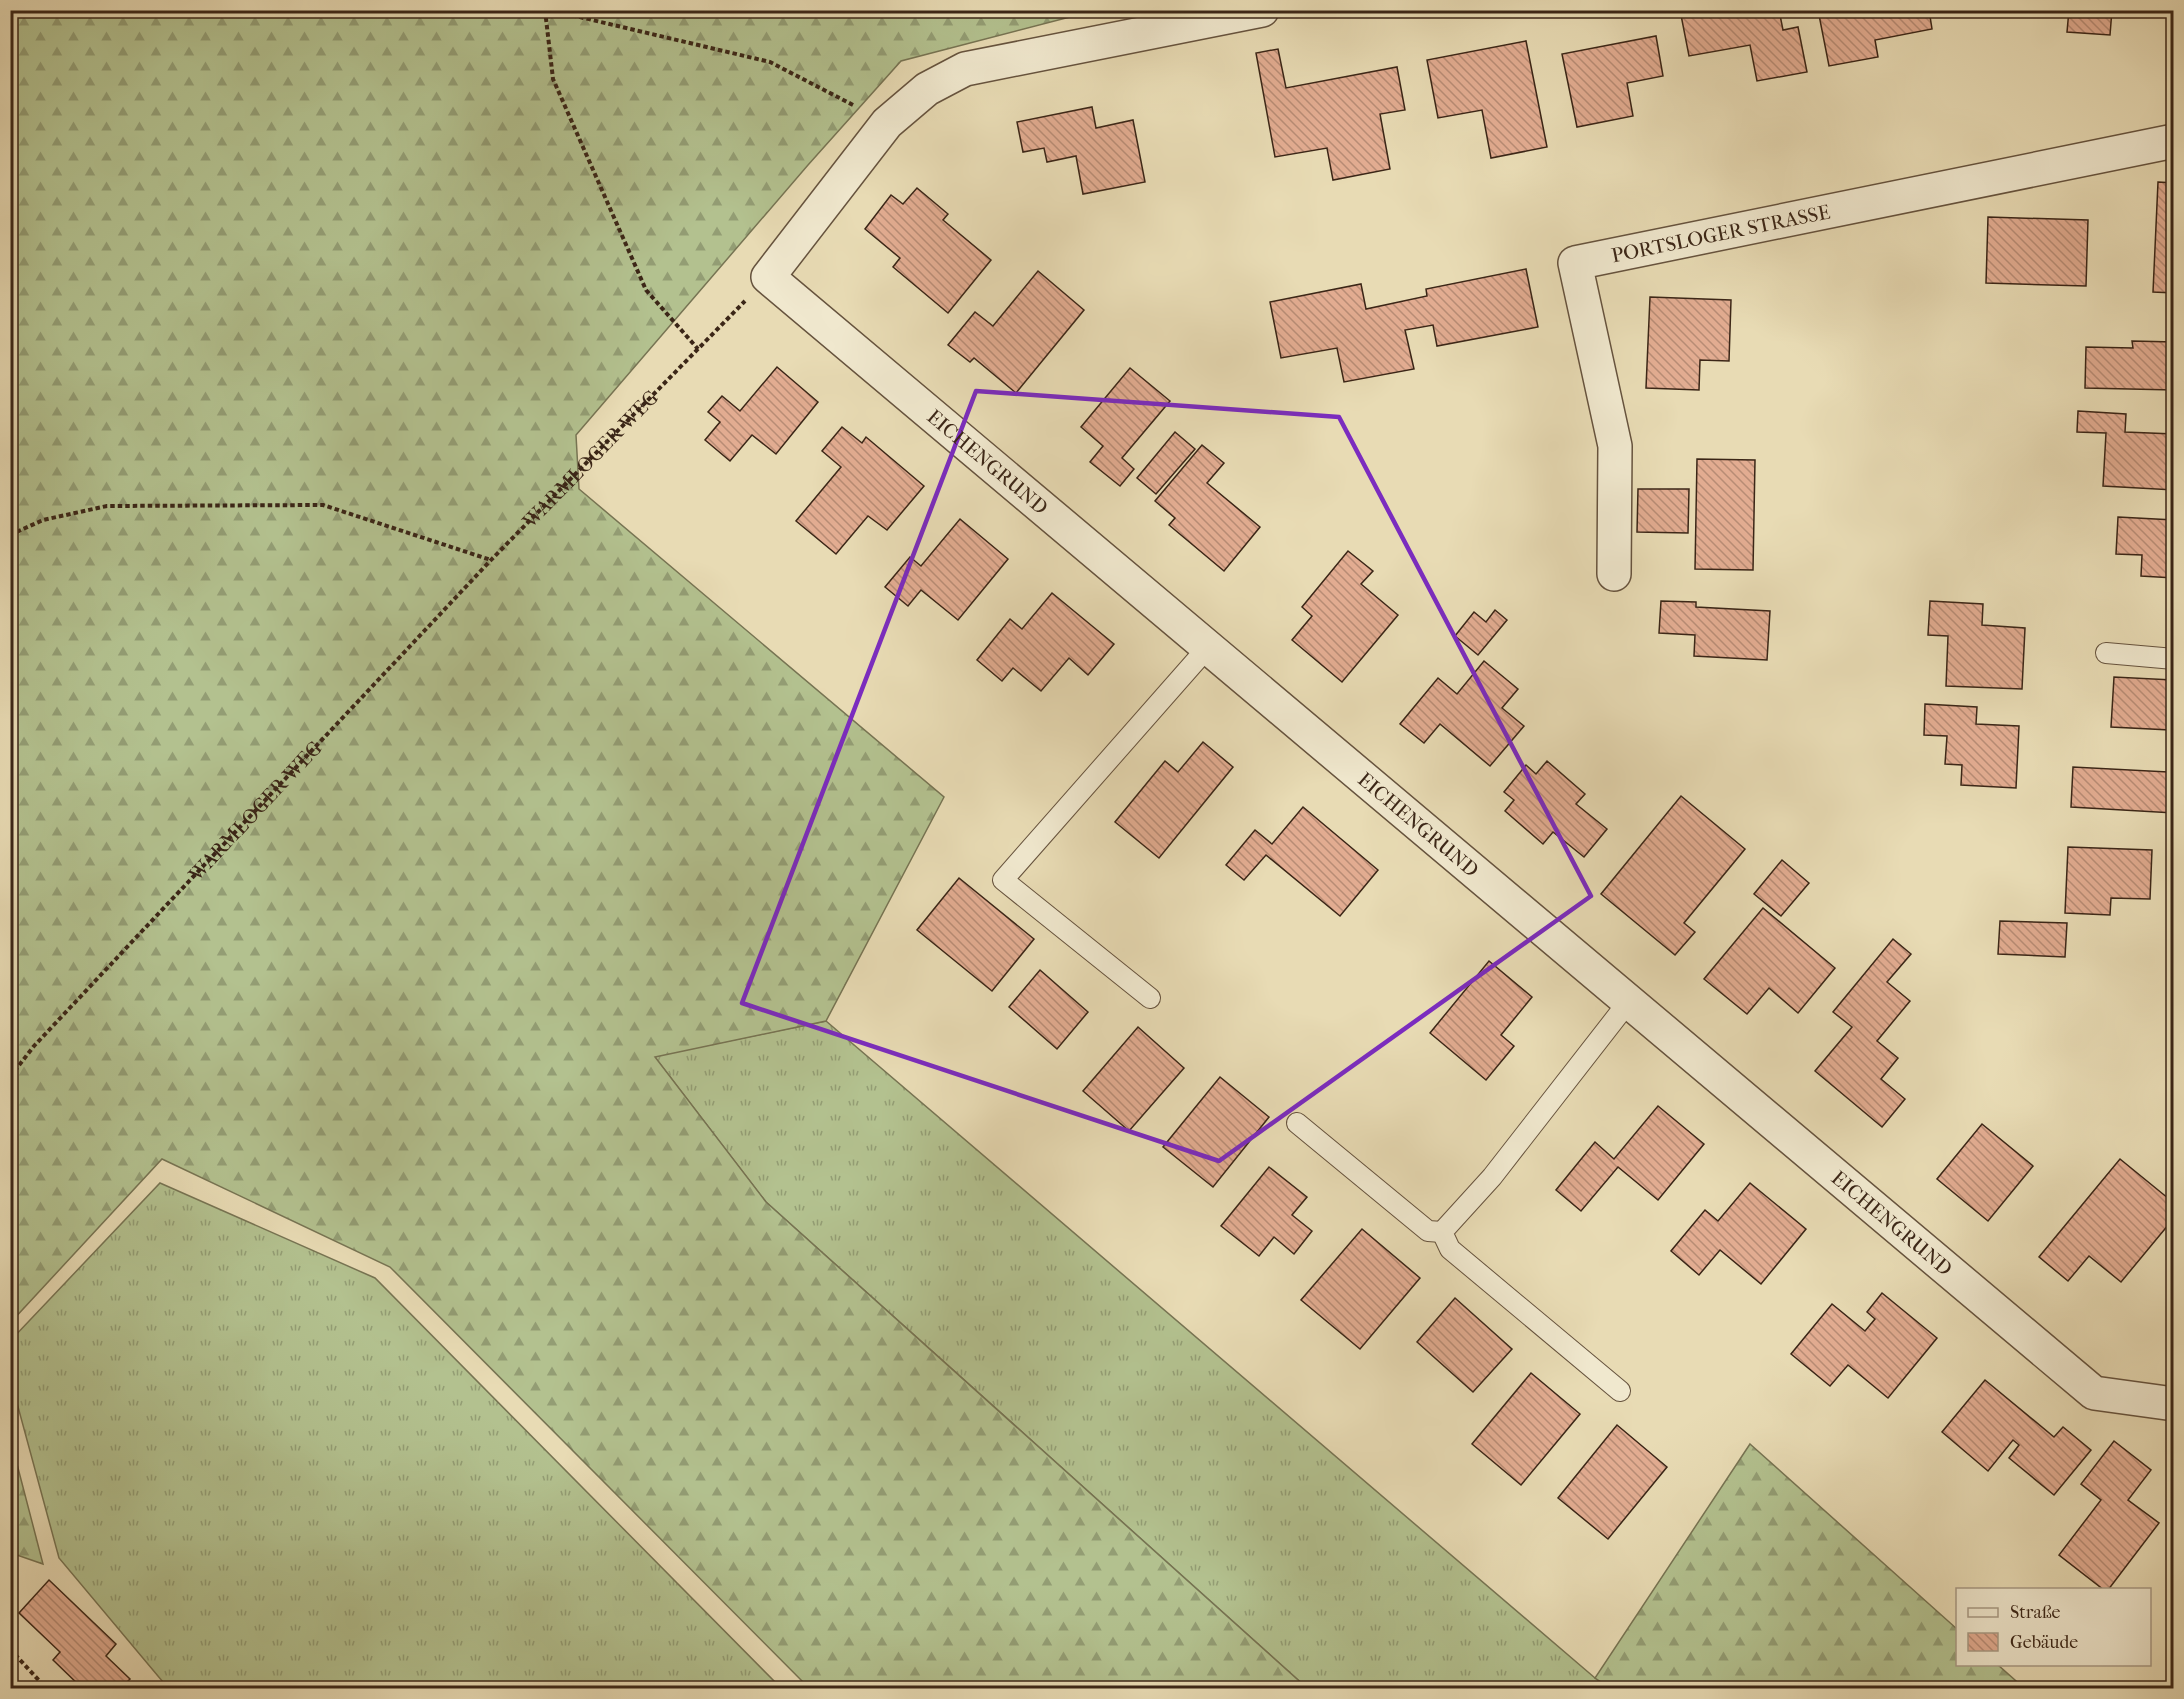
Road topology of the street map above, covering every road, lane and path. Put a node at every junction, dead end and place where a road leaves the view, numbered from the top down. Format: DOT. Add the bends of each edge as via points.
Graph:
graph roads {
  1 [pos="545,10"];
  2 [pos="550,10"];
  3 [pos="1262,10"];
  4 [pos="887,123"];
  5 [pos="2174,141"];
  6 [pos="768,277"];
  7 [pos="698,349"];
  8 [pos="10,536"];
  9 [pos="491,560"];
  10 [pos="1614,573"];
  11 [pos="1208,647"];
  12 [pos="2106,653"];
  13 [pos="2174,659"];
  14 [pos="1150,998"];
  15 [pos="1629,1001"];
  16 [pos="10,1077"];
  17 [pos="1297,1123"];
  18 [pos="1442,1232"];
  19 [pos="1620,1392"];
  20 [pos="2174,1404"];
  21 [pos="10,1649"];
  22 [pos="46,1689"];
  1 -- 7 [label="path" via="553,79 646,290"];
  2 -- 4 [label="path" via="770,62"];
  3 -- 4 [label="street" via="965,69 927,89"];
  4 -- 6 [label="street"];
  5 -- 10 [label="street, PORTSLOGER STRASSE" via="1575,263 1615,446"];
  6 -- 7 [label="path, WARMLOGER WEG"];
  6 -- 11 [label="street, EICHENGRUND"];
  7 -- 9 [label="path, WARMLOGER WEG"];
  8 -- 9 [label="path" via="43,520 107,506 323,505"];
  9 -- 16 [label="path, WARMLOGER WEG" via="34,1046"];
  11 -- 14 [label="lane" via="1003,880"];
  11 -- 15 [label="street, EICHENGRUND"];
  12 -- 13 [label="lane"];
  15 -- 18 [label="lane" via="1492,1177"];
  15 -- 20 [label="street, EICHENGRUND" via="2094,1392"];
  17 -- 18 [label="lane" via="1428,1231"];
  18 -- 19 [label="lane" via="1450,1249"];
  21 -- 22 [label="path"];
}
